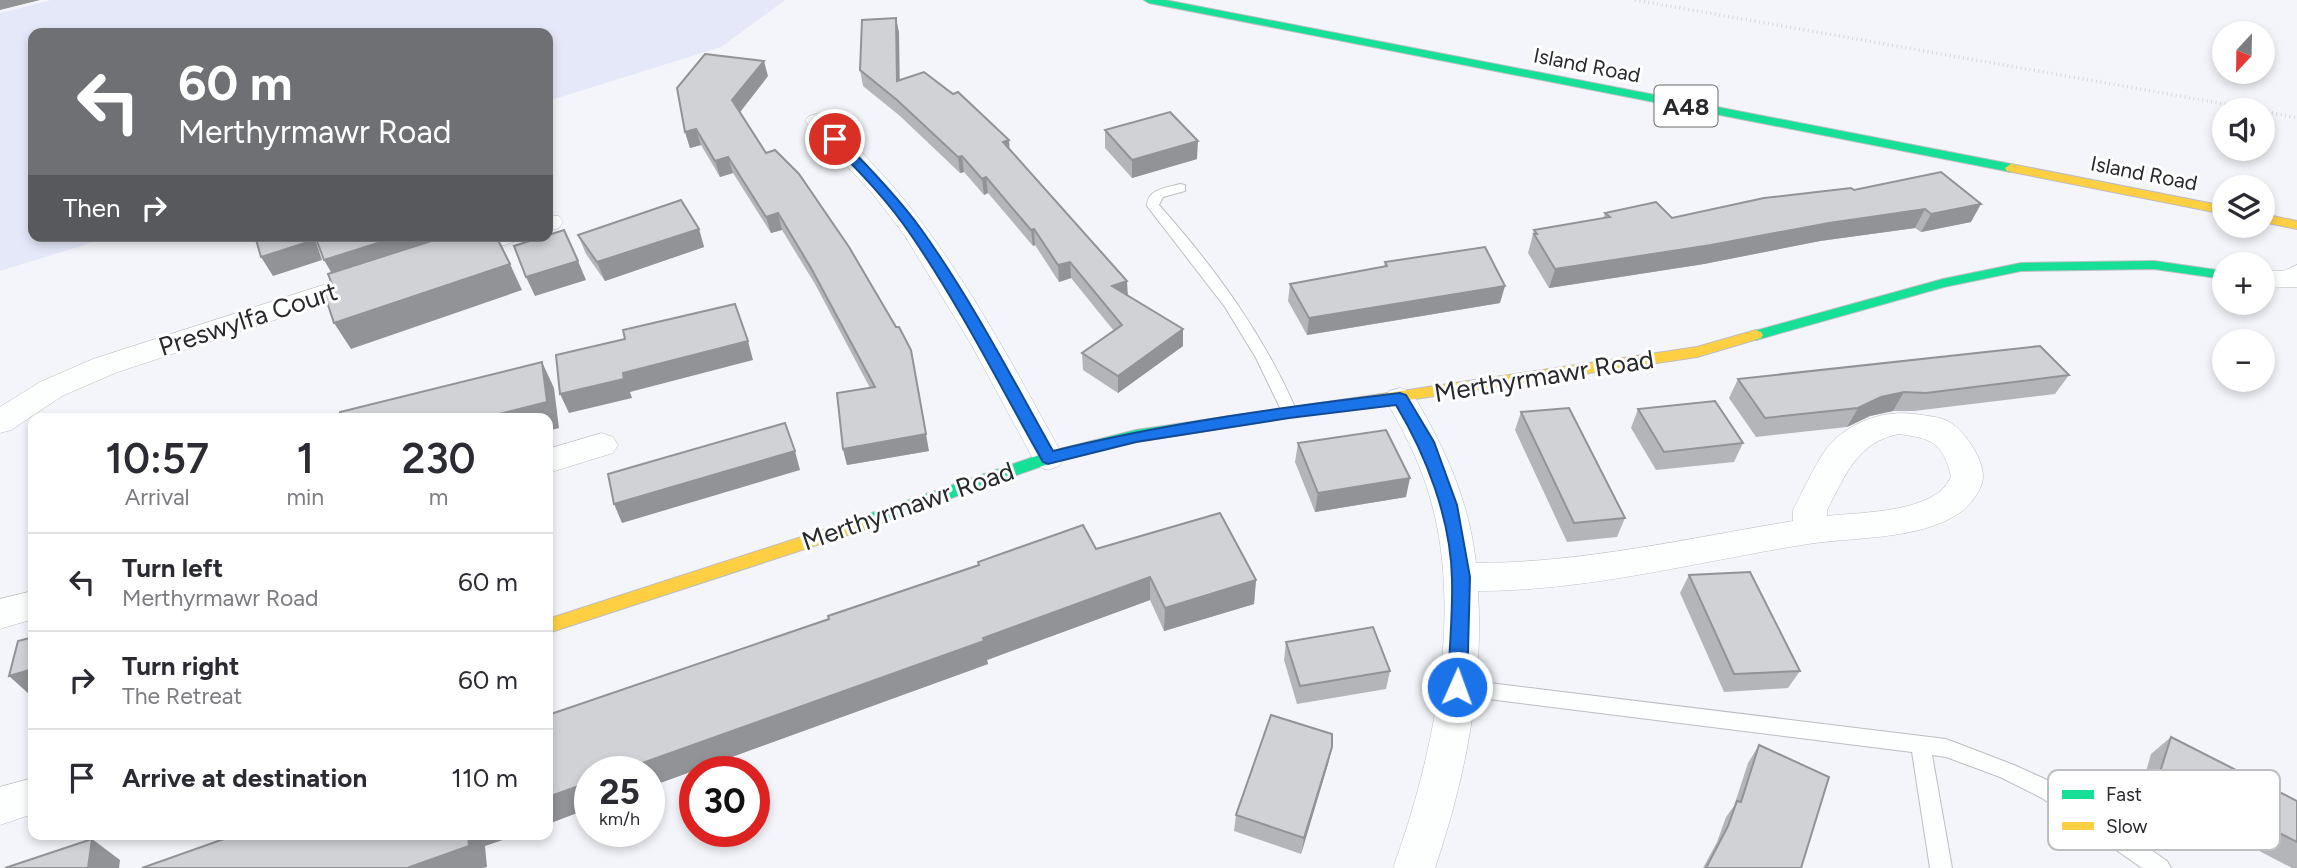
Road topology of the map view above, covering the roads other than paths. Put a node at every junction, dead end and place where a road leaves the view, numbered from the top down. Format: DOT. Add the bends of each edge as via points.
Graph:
graph roads {
  1 [pos="1149,0"];
  2 [pos="817,121"];
  3 [pos="1180,188"];
  4 [pos="2212,208"];
  5 [pos="2275,220"];
  6 [pos="2297,225"];
  7 [pos="486,242"];
  8 [pos="2212,273"];
  9 [pos="2297,274"];
  10 [pos="2275,279"];
  11 [pos="1400,399"];
  12 [pos="1289,412"];
  13 [pos="0,422"];
  14 [pos="602,446"];
  15 [pos="1048,458"];
  16 [pos="553,460"];
  17 [pos="1810,531"];
  18 [pos="1461,577"];
  19 [pos="28,606"];
  20 [pos="0,614"];
  21 [pos="553,624"];
  22 [pos="1457,687"];
  23 [pos="1920,744"];
  24 [pos="2048,791"];
  25 [pos="28,798"];
  26 [pos="0,806"];
  27 [pos="2135,850"];
  28 [pos="1415,868"];
  29 [pos="1941,868"];
  30 [pos="2161,868"];
  1 -- 4 [label="street, Island Road / A48"];
  2 -- 15 [label="street" via="870,175 915,231 981,334"];
  3 -- 12 [label="lane" via="1158,194 1153,206 1227,302 1280,386"];
  5 -- 6 [label="street"];
  7 -- 13 [label="street, Preswylfa Court" via="104,366 51,389"];
  8 -- 11 [label="street, Merthyrmawr Road" via="2154,265 2021,267 1943,283 1697,352"];
  9 -- 10 [label="street" via="2289,280"];
  11 -- 12 [label="street, Merthyrmawr Road"];
  11 -- 18 [label="street" via="1426,442 1448,505"];
  12 -- 15 [label="street, Merthyrmawr Road" via="1136,436"];
  14 -- 16 [label="street"];
  15 -- 21 [label="street, Merthyrmawr Road"];
  17 -- 17 [label="street" via="1921,517 1962,492 1968,476 1963,461 1951,440 1937,429 1899,423 1877,427 1843,450 1810,510"];
  17 -- 18 [label="street" via="1599,566 1506,577"];
  18 -- 22 [label="street"];
  19 -- 20 [label="street"];
  22 -- 23 [label="lane"];
  22 -- 28 [label="street" via="1441,788"];
  23 -- 24 [label="lane" via="1946,748"];
  23 -- 29 [label="lane"];
  25 -- 26 [label="street"];
  27 -- 30 [label="lane"];
}
